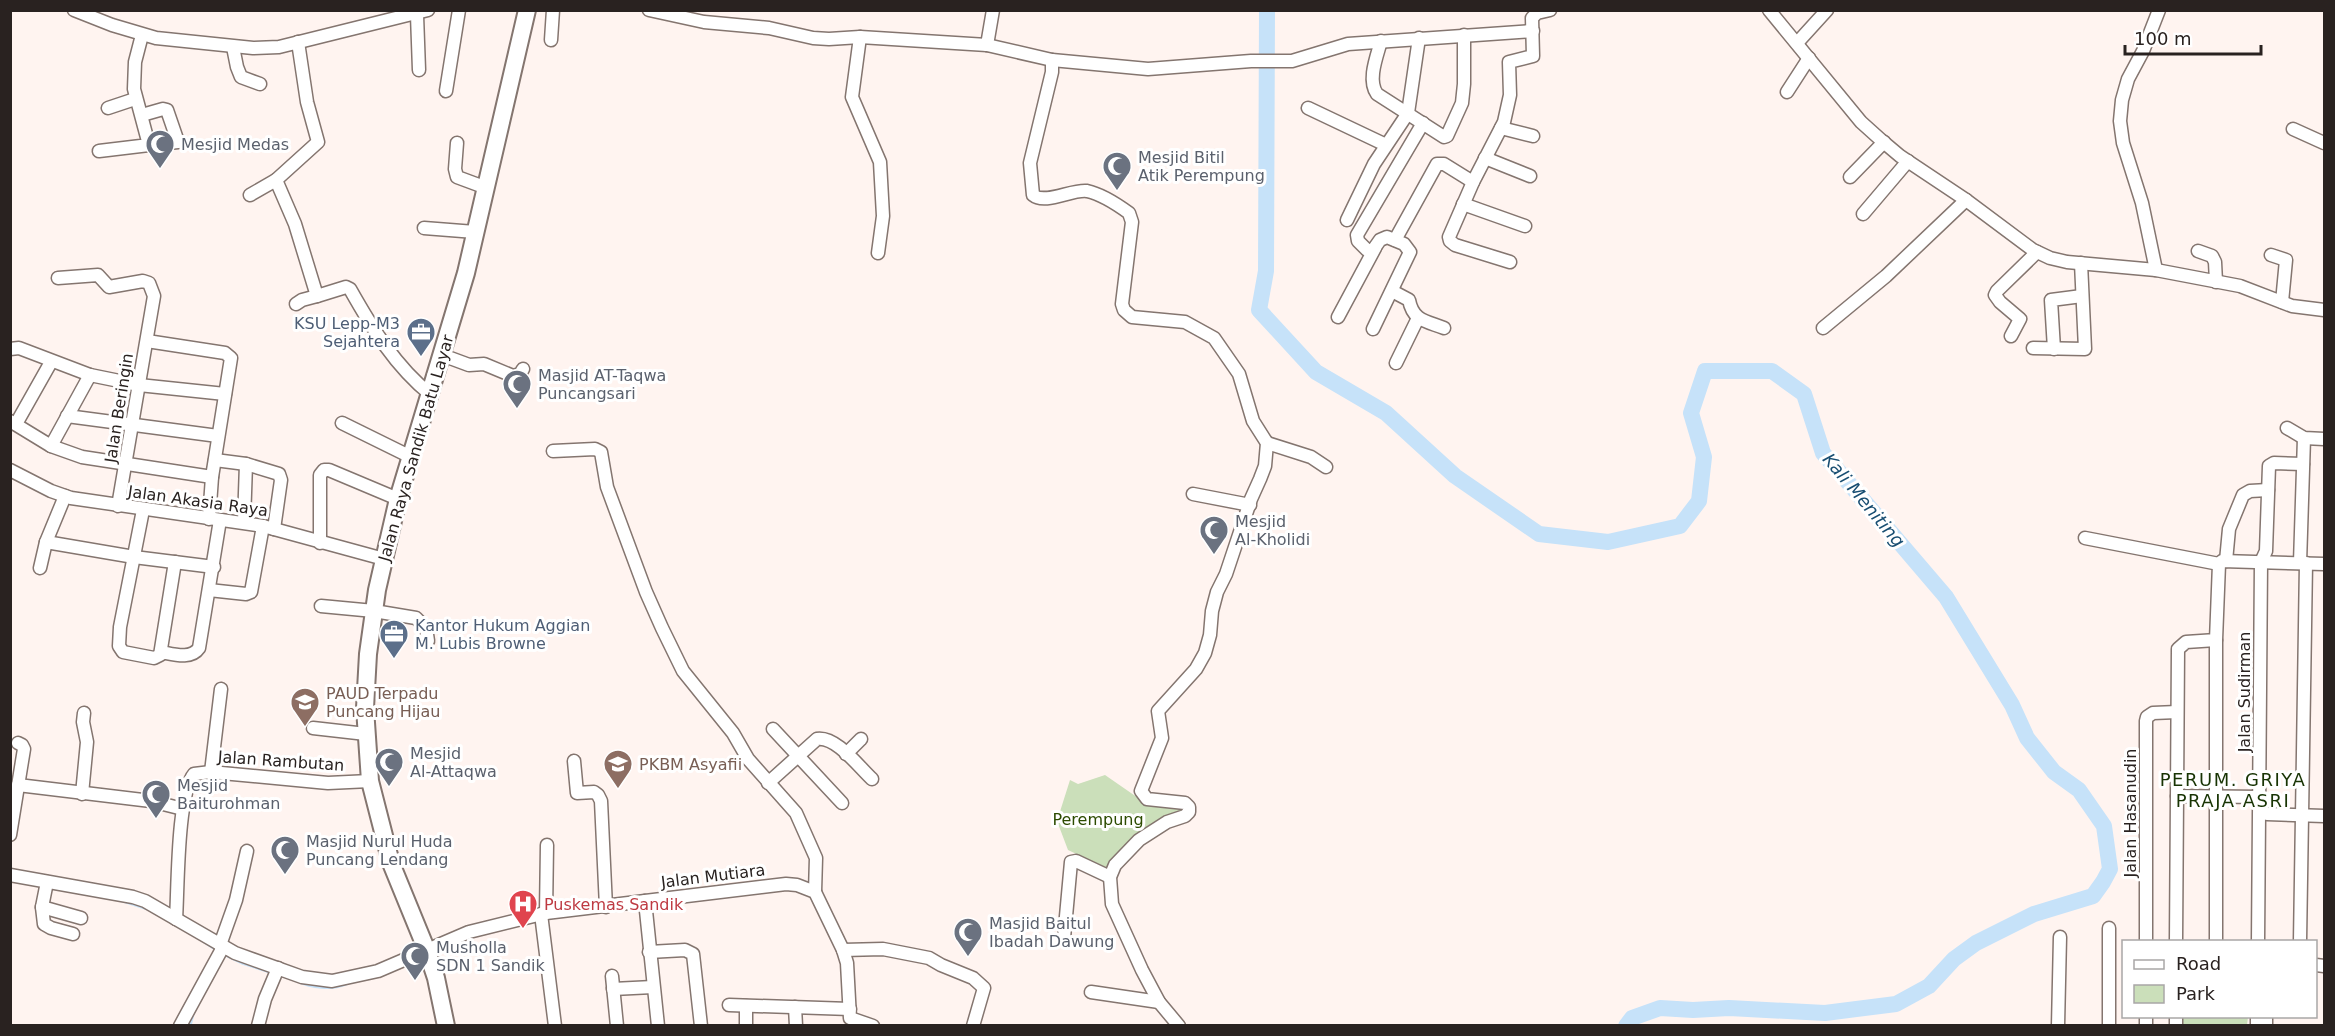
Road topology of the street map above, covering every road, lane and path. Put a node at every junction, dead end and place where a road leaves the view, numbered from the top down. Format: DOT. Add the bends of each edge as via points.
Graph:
graph roads {
  1 [pos="74,10"];
  2 [pos="459,10"];
  3 [pos="527,10"];
  4 [pos="553,10"];
  5 [pos="649,10"];
  6 [pos="993,10"];
  7 [pos="1550,10"];
  8 [pos="1769,10"];
  9 [pos="1827,10"];
  10 [pos="2159,10"];
  11 [pos="422,13"];
  12 [pos="705,16"];
  13 [pos="1533,31"];
  14 [pos="142,35"];
  15 [pos="1464,36"];
  16 [pos="860,37"];
  17 [pos="1419,38"];
  18 [pos="551,40"];
  19 [pos="1381,41"];
  20 [pos="298,42"];
  21 [pos="1797,43"];
  22 [pos="987,45"];
  23 [pos="233,47"];
  24 [pos="1809,58"];
  25 [pos="1052,60"];
  26 [pos="419,70"];
  27 [pos="260,84"];
  28 [pos="446,91"];
  29 [pos="1787,92"];
  30 [pos="135,99"];
  31 [pos="108,108"];
  32 [pos="1308,108"];
  33 [pos="1408,113"];
  34 [pos="142,115"];
  35 [pos="1423,123"];
  36 [pos="1501,128"];
  37 [pos="2293,129"];
  38 [pos="1533,136"];
  39 [pos="1884,142"];
  40 [pos="457,143"];
  41 [pos="2325,143"];
  42 [pos="1386,144"];
  43 [pos="149,145"];
  44 [pos="99,151"];
  45 [pos="1485,158"];
  46 [pos="1908,161"];
  47 [pos="1530,176"];
  48 [pos="1850,177"];
  49 [pos="276,180"];
  50 [pos="1473,182"];
  51 [pos="484,187"];
  52 [pos="250,195"];
  53 [pos="1966,200"];
  54 [pos="1463,204"];
  55 [pos="1863,214"];
  56 [pos="1347,220"];
  57 [pos="1525,226"];
  58 [pos="424,228"];
  59 [pos="475,232"];
  60 [pos="1395,240"];
  61 [pos="1375,249"];
  62 [pos="2198,251"];
  63 [pos="2037,252"];
  64 [pos="878,253"];
  65 [pos="2271,255"];
  66 [pos="1510,261"];
  67 [pos="2081,263"];
  68 [pos="2156,270"];
  69 [pos="58,278"];
  70 [pos="2216,282"];
  71 [pos="1392,291"];
  72 [pos="317,296"];
  73 [pos="2082,296"];
  74 [pos="2282,302"];
  75 [pos="296,304"];
  76 [pos="2325,310"];
  77 [pos="1338,316"];
  78 [pos="1418,318"];
  79 [pos="1444,328"];
  80 [pos="1822,328"];
  81 [pos="1373,329"];
  82 [pos="148,336"];
  83 [pos="2011,336"];
  84 [pos="2033,348"];
  85 [pos="10,349"];
  86 [pos="2054,349"];
  87 [pos="442,355"];
  88 [pos="51,362"];
  89 [pos="1396,363"];
  90 [pos="522,369"];
  91 [pos="90,375"];
  92 [pos="140,384"];
  93 [pos="225,394"];
  94 [pos="431,395"];
  95 [pos="67,416"];
  96 [pos="13,423"];
  97 [pos="342,423"];
  98 [pos="133,424"];
  99 [pos="2287,428"];
  100 [pos="218,436"];
  101 [pos="2304,438"];
  102 [pos="2325,439"];
  103 [pos="1268,443"];
  104 [pos="51,446"];
  105 [pos="553,451"];
  106 [pos="411,457"];
  107 [pos="215,460"];
  108 [pos="127,463"];
  109 [pos="246,464"];
  110 [pos="2302,464"];
  111 [pos="1326,466"];
  112 [pos="10,470"];
  113 [pos="212,477"];
  114 [pos="2268,490"];
  115 [pos="1193,494"];
  116 [pos="65,496"];
  117 [pos="398,499"];
  118 [pos="1250,505"];
  119 [pos="118,506"];
  120 [pos="143,510"];
  121 [pos="215,520"];
  122 [pos="244,522"];
  123 [pos="269,527"];
  124 [pos="2085,538"];
  125 [pos="46,542"];
  126 [pos="320,543"];
  127 [pos="134,557"];
  128 [pos="2265,558"];
  129 [pos="384,560"];
  130 [pos="175,562"];
  131 [pos="2222,562"];
  132 [pos="2303,563"];
  133 [pos="2325,564"];
  134 [pos="214,567"];
  135 [pos="40,568"];
  136 [pos="209,590"];
  137 [pos="321,606"];
  138 [pos="374,611"];
  139 [pos="428,640"];
  140 [pos="2216,640"];
  141 [pos="161,652"];
  142 [pos="220,688"];
  143 [pos="2177,712"];
  144 [pos="84,713"];
  145 [pos="314,728"];
  146 [pos="773,729"];
  147 [pos="366,734"];
  148 [pos="861,739"];
  149 [pos="18,743"];
  150 [pos="846,754"];
  151 [pos="798,756"];
  152 [pos="574,761"];
  153 [pos="211,772"];
  154 [pos="872,779"];
  155 [pos="370,781"];
  156 [pos="768,783"];
  157 [pos="18,785"];
  158 [pos="82,794"];
  159 [pos="2177,796"];
  160 [pos="2216,796"];
  161 [pos="2259,797"];
  162 [pos="842,803"];
  163 [pos="183,809"];
  164 [pos="2267,814"];
  165 [pos="2301,816"];
  166 [pos="2325,816"];
  167 [pos="10,835"];
  168 [pos="547,845"];
  169 [pos="247,851"];
  170 [pos="10,875"];
  171 [pos="1110,877"];
  172 [pos="47,882"];
  173 [pos="814,892"];
  174 [pos="645,901"];
  175 [pos="606,907"];
  176 [pos="42,908"];
  177 [pos="544,914"];
  178 [pos="81,918"];
  179 [pos="176,919"];
  180 [pos="2109,928"];
  181 [pos="73,934"];
  182 [pos="2060,937"];
  183 [pos="1064,938"];
  184 [pos="2146,940"];
  185 [pos="2176,940"];
  186 [pos="2216,940"];
  187 [pos="2258,940"];
  188 [pos="2266,940"];
  189 [pos="2300,940"];
  190 [pos="220,949"];
  191 [pos="843,950"];
  192 [pos="427,951"];
  193 [pos="649,952"];
  194 [pos="276,972"];
  195 [pos="612,976"];
  196 [pos="653,987"];
  197 [pos="613,990"];
  198 [pos="1091,992"];
  199 [pos="1159,1002"];
  200 [pos="729,1005"];
  201 [pos="746,1006"];
  202 [pos="795,1007"];
  203 [pos="850,1017"];
  204 [pos="180,1026"];
  205 [pos="258,1026"];
  206 [pos="447,1026"];
  207 [pos="555,1026"];
  208 [pos="617,1026"];
  209 [pos="658,1026"];
  210 [pos="701,1026"];
  211 [pos="747,1026"];
  212 [pos="796,1026"];
  213 [pos="873,1026"];
  214 [pos="973,1026"];
  215 [pos="1179,1026"];
  216 [pos="2058,1026"];
  217 [pos="2109,1026"];
  1 -- 14 [label="street"];
  2 -- 28 [label="street"];
  3 -- 51 [label="main road, Jalan Raya Sandik Batu Layar"];
  4 -- 18 [label="street"];
  5 -- 12 [label="street"];
  6 -- 22 [label="street"];
  7 -- 13 [label="street" via="1534,15"];
  8 -- 21 [label="street"];
  9 -- 21 [label="street"];
  10 -- 68 [label="street" via="2144,51 2128,79 2120,122"];
  11 -- 20 [label="street"];
  11 -- 26 [label="street"];
  12 -- 16 [label="street" via="813,38"];
  13 -- 15 [label="street"];
  13 -- 36 [label="street" via="1533,56 1509,62 1510,95"];
  14 -- 23 [label="street"];
  14 -- 30 [label="street" via="133,77"];
  15 -- 17 [label="street"];
  15 -- 35 [label="street" via="1462,103 1449,133 1442,137"];
  16 -- 22 [label="street"];
  16 -- 64 [label="street" via="852,97 880,162 883,216"];
  17 -- 19 [label="street"];
  17 -- 33 [label="street"];
  19 -- 25 [label="street" via="1348,44 1292,61 1177,68"];
  19 -- 33 [label="street" via="1373,88"];
  20 -- 23 [label="street"];
  20 -- 49 [label="street" via="318,142"];
  21 -- 24 [label="street"];
  22 -- 25 [label="street"];
  23 -- 27 [label="street" via="241,77"];
  24 -- 29 [label="street"];
  24 -- 39 [label="street" via="1861,122"];
  25 -- 103 [label="street" via="1029,163 1033,195 1043,199 1089,192 1129,213 1132,222 1124,310 1135,318 1185,322 1214,339 1239,374 1253,421"];
  30 -- 31 [label="street"];
  30 -- 34 [label="street"];
  32 -- 42 [label="street"];
  33 -- 35 [label="street"];
  33 -- 42 [label="street"];
  34 -- 43 [label="street"];
  34 -- 43 [label="street" via="167,110 178,142"];
  35 -- 61 [label="street" via="1357,235 1367,250"];
  36 -- 38 [label="street"];
  36 -- 45 [label="street"];
  37 -- 41 [label="street"];
  39 -- 46 [label="street"];
  39 -- 48 [label="street"];
  40 -- 51 [label="street" via="457,177"];
  42 -- 56 [label="street"];
  43 -- 44 [label="street"];
  45 -- 47 [label="street"];
  45 -- 50 [label="street"];
  46 -- 53 [label="street"];
  46 -- 55 [label="street"];
  49 -- 52 [label="street"];
  49 -- 72 [label="street" via="295,224"];
  50 -- 54 [label="street"];
  50 -- 60 [label="street" via="1444,164 1437,164"];
  51 -- 59 [label="main road, Jalan Raya Sandik Batu Layar"];
  53 -- 63 [label="street"];
  53 -- 80 [label="street" via="1886,276"];
  54 -- 57 [label="street"];
  54 -- 66 [label="street" via="1450,241"];
  58 -- 59 [label="street"];
  59 -- 87 [label="main road, Jalan Raya Sandik Batu Layar"];
  60 -- 61 [label="street" via="1384,237"];
  60 -- 71 [label="street" via="1410,252"];
  61 -- 77 [label="street"];
  62 -- 70 [label="street" via="2212,256"];
  63 -- 67 [label="street"];
  63 -- 83 [label="street" via="1995,295 2020,319"];
  65 -- 74 [label="street" via="2286,260"];
  67 -- 68 [label="street"];
  67 -- 73 [label="street"];
  68 -- 70 [label="street"];
  69 -- 82 [label="street, Jalan Beringin" via="98,275 109,287 146,281 154,296"];
  70 -- 74 [label="street" via="2247,288"];
  71 -- 78 [label="street" via="1409,300 1410,310"];
  71 -- 81 [label="street"];
  72 -- 75 [label="street"];
  72 -- 94 [label="street" via="350,289 392,356"];
  73 -- 86 [label="street" via="2051,300"];
  73 -- 86 [label="street" via="2085,349"];
  74 -- 76 [label="street"];
  78 -- 79 [label="street"];
  78 -- 89 [label="street"];
  82 -- 92 [label="street, Jalan Beringin"];
  82 -- 93 [label="street" via="228,355 231,361"];
  84 -- 86 [label="street"];
  85 -- 88 [label="street" via="19,348"];
  87 -- 90 [label="street" via="514,376"];
  87 -- 94 [label="main road, Jalan Raya Sandik Batu Layar"];
  88 -- 91 [label="street"];
  88 -- 96 [label="street"];
  91 -- 92 [label="street"];
  91 -- 95 [label="street"];
  92 -- 93 [label="street"];
  92 -- 98 [label="street, Jalan Beringin"];
  93 -- 100 [label="street"];
  94 -- 106 [label="main road, Jalan Raya Sandik Batu Layar"];
  95 -- 98 [label="street"];
  95 -- 104 [label="street"];
  96 -- 104 [label="street"];
  97 -- 106 [label="street"];
  98 -- 100 [label="street"];
  98 -- 108 [label="street, Jalan Beringin"];
  99 -- 101 [label="street"];
  100 -- 107 [label="street"];
  101 -- 102 [label="street"];
  101 -- 110 [label="street"];
  103 -- 111 [label="street"];
  103 -- 118 [label="street"];
  104 -- 108 [label="street" via="82,457"];
  105 -- 156 [label="street" via="601,452 607,487 624,534 683,671"];
  106 -- 117 [label="main road, Jalan Raya Sandik Batu Layar"];
  107 -- 109 [label="street"];
  107 -- 113 [label="street"];
  108 -- 113 [label="street"];
  108 -- 119 [label="street, Jalan Beringin"];
  109 -- 122 [label="street"];
  109 -- 123 [label="street" via="280,477"];
  110 -- 114 [label="street" via="2271,464"];
  110 -- 132 [label="street"];
  112 -- 116 [label="street, Jalan Akasia Raya"];
  113 -- 121 [label="street"];
  114 -- 128 [label="street"];
  114 -- 131 [label="street" via="2243,495 2229,529"];
  115 -- 118 [label="street"];
  116 -- 119 [label="street, Jalan Akasia Raya"];
  116 -- 125 [label="street"];
  117 -- 126 [label="street" via="324,470 320,475"];
  117 -- 129 [label="main road, Jalan Raya Sandik Batu Layar"];
  118 -- 171 [label="street" via="1217,592 1205,653 1196,669 1158,711 1162,738 1141,791 1147,799 1185,803 1189,812 1139,840 1115,865"];
  119 -- 120 [label="street, Jalan Akasia Raya"];
  120 -- 121 [label="street, Jalan Akasia Raya"];
  120 -- 127 [label="street"];
  121 -- 122 [label="street, Jalan Akasia Raya"];
  121 -- 134 [label="street"];
  122 -- 123 [label="street, Jalan Akasia Raya"];
  123 -- 126 [label="street, Jalan Akasia Raya"];
  123 -- 136 [label="street" via="251,592"];
  124 -- 131 [label="street"];
  125 -- 127 [label="street"];
  125 -- 135 [label="street"];
  126 -- 129 [label="street, Jalan Akasia Raya"];
  127 -- 130 [label="street"];
  127 -- 141 [label="street" via="119,648 125,653 154,658"];
  128 -- 131 [label="street"];
  128 -- 132 [label="street"];
  128 -- 161 [label="street, Jalan Sudirman"];
  128 -- 164 [label="street"];
  129 -- 138 [label="main road, Jalan Raya Sandik Batu Layar"];
  130 -- 134 [label="street"];
  130 -- 141 [label="street"];
  131 -- 140 [label="street"];
  132 -- 133 [label="street"];
  132 -- 165 [label="street"];
  134 -- 136 [label="street"];
  136 -- 141 [label="street" via="197,651 189,655"];
  137 -- 138 [label="street"];
  138 -- 139 [label="street" via="421,621"];
  138 -- 147 [label="main road, Jalan Raya Sandik Batu Layar"];
  140 -- 143 [label="street" via="2186,642 2178,647"];
  140 -- 160 [label="street"];
  142 -- 153 [label="street"];
  143 -- 159 [label="street"];
  143 -- 184 [label="street, Jalan Hasanudin" via="2153,713 2146,721"];
  144 -- 158 [label="street" via="87,742"];
  145 -- 147 [label="street, Jalan Rambutan"];
  146 -- 151 [label="street"];
  147 -- 155 [label="main road, Jalan Raya Sandik Batu Layar"];
  148 -- 150 [label="street"];
  149 -- 157 [label="street" via="24,749"];
  150 -- 151 [label="street" via="834,741 822,738"];
  150 -- 154 [label="street"];
  151 -- 156 [label="street"];
  151 -- 162 [label="street"];
  152 -- 175 [label="street" via="577,793 594,792 601,801"];
  153 -- 155 [label="street, Jalan Rambutan" via="328,783"];
  153 -- 163 [label="street, Jalan Rambutan" via="191,776"];
  155 -- 192 [label="main road, Jalan Raya Sandik Batu Layar" via="391,863"];
  156 -- 173 [label="street" via="796,813 807,835 817,865"];
  157 -- 158 [label="street"];
  157 -- 167 [label="street"];
  158 -- 163 [label="street" via="151,801"];
  159 -- 160 [label="street"];
  159 -- 185 [label="street"];
  160 -- 161 [label="street"];
  160 -- 186 [label="street"];
  161 -- 187 [label="street, Jalan Sudirman"];
  163 -- 179 [label="street, Jalan Rambutan"];
  164 -- 165 [label="street"];
  164 -- 188 [label="street"];
  165 -- 166 [label="street"];
  165 -- 189 [label="street"];
  168 -- 177 [label="street"];
  169 -- 190 [label="street"];
  170 -- 172 [label="street, Jalan Mutiara"];
  171 -- 183 [label="street" via="1071,862"];
  171 -- 199 [label="street" via="1112,904"];
  172 -- 176 [label="street"];
  172 -- 179 [label="street, Jalan Mutiara" via="133,897"];
  173 -- 174 [label="street, Jalan Mutiara" via="786,884"];
  173 -- 191 [label="street"];
  174 -- 175 [label="street, Jalan Mutiara"];
  174 -- 193 [label="street"];
  175 -- 177 [label="street, Jalan Mutiara"];
  176 -- 178 [label="street"];
  176 -- 181 [label="street" via="46,926"];
  177 -- 192 [label="street, Jalan Mutiara" via="469,932"];
  177 -- 207 [label="street"];
  179 -- 190 [label="street, Jalan Mutiara"];
  180 -- 217 [label="street"];
  182 -- 216 [label="street"];
  190 -- 194 [label="street, Jalan Mutiara"];
  190 -- 204 [label="street"];
  191 -- 203 [label="street"];
  191 -- 214 [label="street" via="883,949 922,957 973,978 984,988"];
  192 -- 194 [label="street, Jalan Mutiara" via="378,971 332,981"];
  192 -- 206 [label="main road, Jalan Raya Sandik Batu Layar"];
  193 -- 196 [label="street"];
  193 -- 210 [label="street" via="685,950 693,954"];
  194 -- 205 [label="street"];
  195 -- 197 [label="street"];
  196 -- 197 [label="street"];
  196 -- 209 [label="street"];
  197 -- 208 [label="street"];
  198 -- 199 [label="street"];
  199 -- 215 [label="street"];
  200 -- 201 [label="street"];
  201 -- 202 [label="street"];
  201 -- 211 [label="street"];
  202 -- 203 [label="street"];
  202 -- 212 [label="street"];
  203 -- 213 [label="street"];
}
